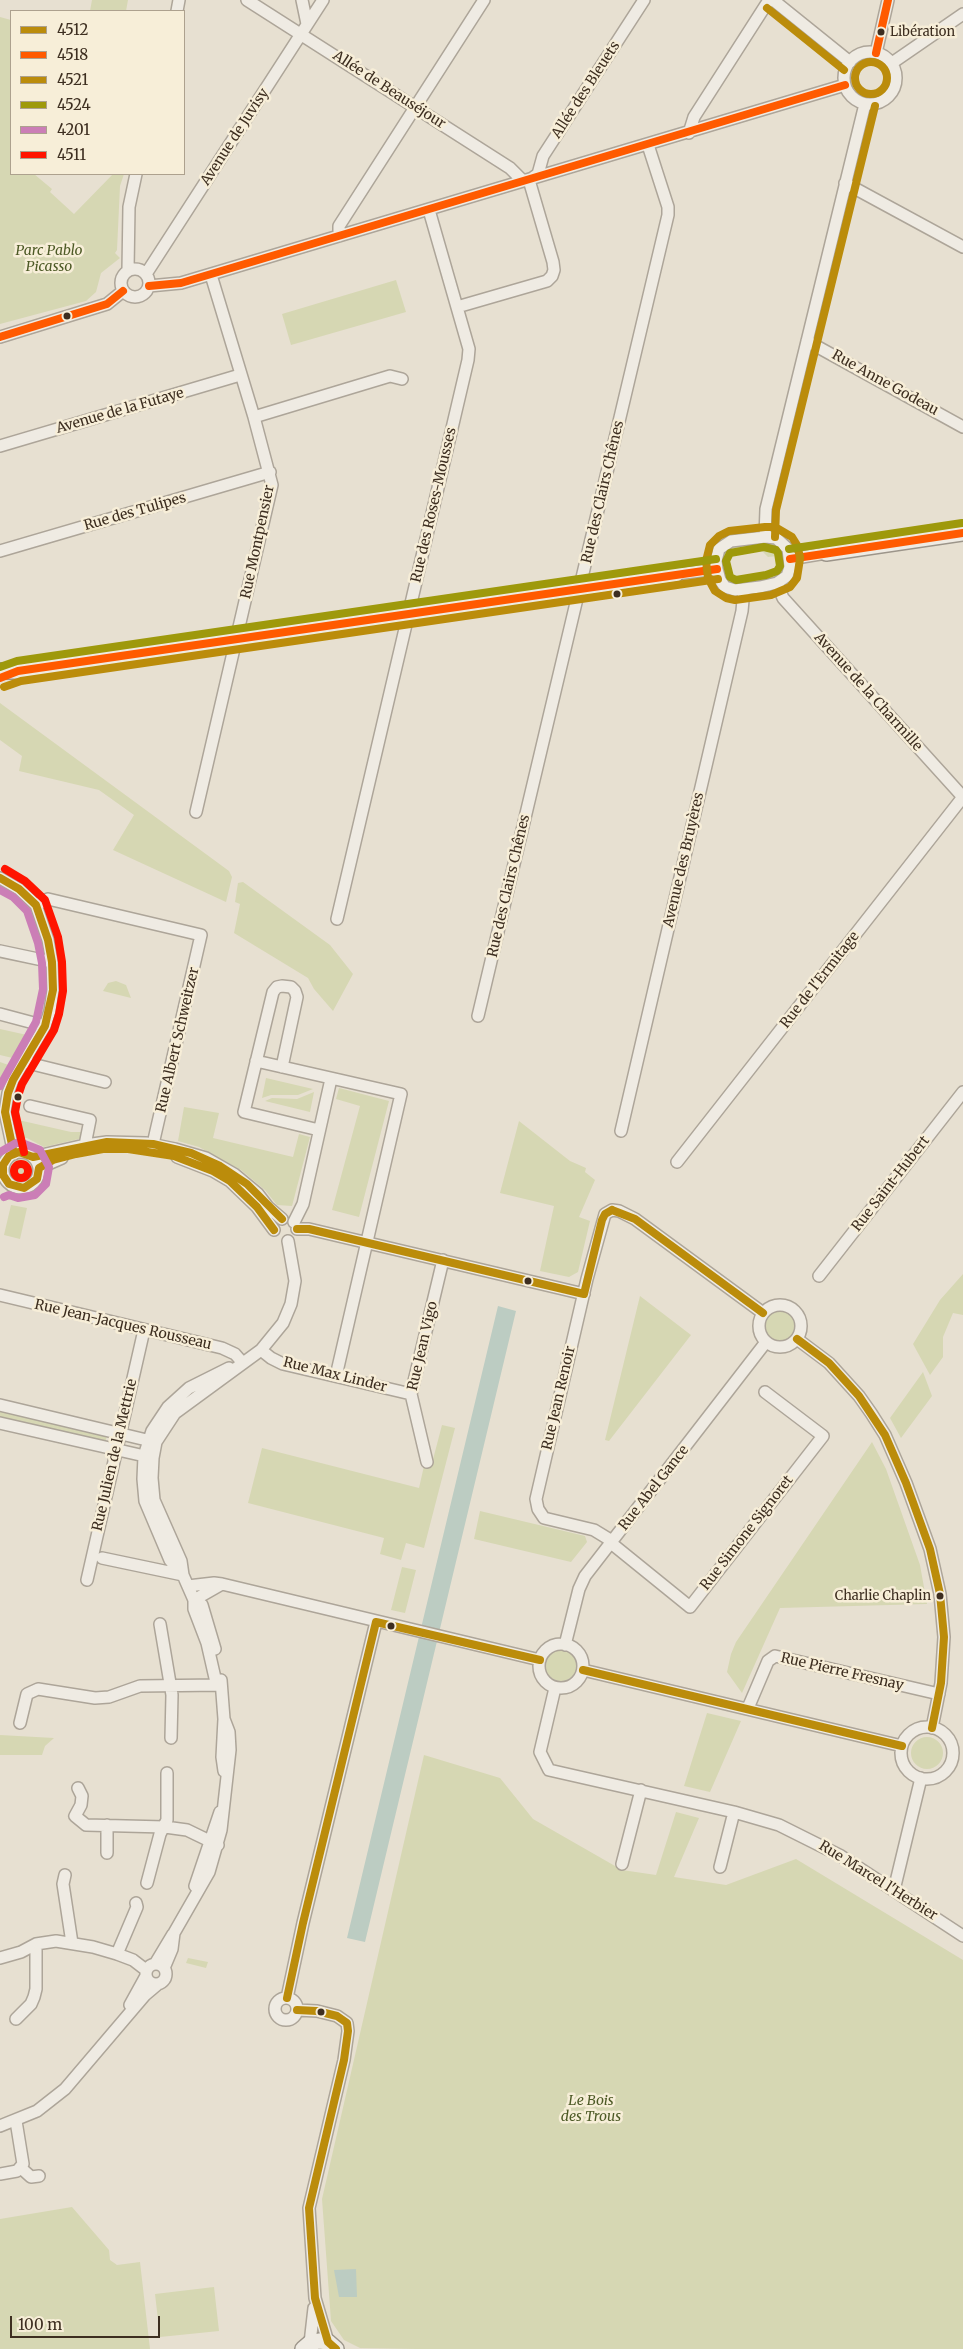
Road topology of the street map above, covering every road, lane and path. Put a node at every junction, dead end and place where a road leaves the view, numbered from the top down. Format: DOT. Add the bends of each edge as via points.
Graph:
graph roads {
  1 [pos="248,0"];
  2 [pos="302,0"];
  3 [pos="323,0"];
  4 [pos="484,0"];
  5 [pos="644,0"];
  6 [pos="769,0"];
  7 [pos="773,0"];
  8 [pos="888,0"];
  9 [pos="963,14"];
  10 [pos="304,29"];
  11 [pos="876,53"];
  12 [pos="850,62"];
  13 [pos="892,63"];
  14 [pos="845,85"];
  15 [pos="865,104"];
  16 [pos="414,107"];
  17 [pos="689,132"];
  18 [pos="648,145"];
  19 [pos="136,175"];
  20 [pos="529,180"];
  21 [pos="845,183"];
  22 [pos="428,210"];
  23 [pos="339,236"];
  24 [pos="962,244"];
  25 [pos="128,270"];
  26 [pos="146,274"];
  27 [pos="210,275"];
  28 [pos="148,286"];
  29 [pos="123,291"];
  30 [pos="457,307"];
  31 [pos="0,336"];
  32 [pos="807,341"];
  33 [pos="240,375"];
  34 [pos="402,379"];
  35 [pos="254,416"];
  36 [pos="963,427"];
  37 [pos="0,446"];
  38 [pos="270,472"];
  39 [pos="963,533"];
  40 [pos="764,537"];
  41 [pos="0,551"];
  42 [pos="826,553"];
  43 [pos="790,559"];
  44 [pos="717,569"];
  45 [pos="676,574"];
  46 [pos="777,583"];
  47 [pos="580,588"];
  48 [pos="744,589"];
  49 [pos="408,614"];
  50 [pos="237,639"];
  51 [pos="0,672"];
  52 [pos="18,672"];
  53 [pos="0,678"];
  54 [pos="963,797"];
  55 [pos="196,812"];
  56 [pos="0,878"];
  57 [pos="36,905"];
  58 [pos="338,919"];
  59 [pos="0,950"];
  60 [pos="52,962"];
  61 [pos="0,1014"];
  62 [pos="478,1016"];
  63 [pos="45,1026"];
  64 [pos="256,1061"];
  65 [pos="24,1062"];
  66 [pos="282,1067"];
  67 [pos="331,1079"];
  68 [pos="105,1082"];
  69 [pos="963,1092"];
  70 [pos="30,1106"];
  71 [pos="319,1130"];
  72 [pos="621,1131"];
  73 [pos="4,1133"];
  74 [pos="153,1144"];
  75 [pos="85,1145"];
  76 [pos="14,1154"];
  77 [pos="677,1162"];
  78 [pos="36,1163"];
  79 [pos="3,1181"];
  80 [pos="282,1219"];
  81 [pos="296,1225"];
  82 [pos="274,1230"];
  83 [pos="288,1241"];
  84 [pos="368,1242"];
  85 [pos="443,1260"];
  86 [pos="819,1276"];
  87 [pos="584,1294"];
  88 [pos="0,1295"];
  89 [pos="763,1313"];
  90 [pos="144,1330"];
  91 [pos="796,1339"];
  92 [pos="766,1342"];
  93 [pos="261,1350"];
  94 [pos="242,1362"];
  95 [pos="336,1376"];
  96 [pos="765,1392"];
  97 [pos="411,1394"];
  98 [pos="0,1405"];
  99 [pos="0,1424"];
  100 [pos="120,1434"];
  101 [pos="152,1441"];
  102 [pos="116,1451"];
  103 [pos="148,1457"];
  104 [pos="427,1462"];
  105 [pos="612,1542"];
  106 [pos="102,1558"];
  107 [pos="87,1580"];
  108 [pos="185,1581"];
  109 [pos="222,1584"];
  110 [pos="194,1600"];
  111 [pos="376,1622"];
  112 [pos="160,1624"];
  113 [pos="566,1645"];
  114 [pos="540,1660"];
  115 [pos="583,1670"];
  116 [pos="220,1685"];
  117 [pos="171,1686"];
  118 [pos="555,1688"];
  119 [pos="939,1694"];
  120 [pos="748,1708"];
  121 [pos="20,1723"];
  122 [pos="932,1728"];
  123 [pos="171,1738"];
  124 [pos="902,1746"];
  125 [pos="958,1758"];
  126 [pos="167,1773"];
  127 [pos="921,1778"];
  128 [pos="78,1788"];
  129 [pos="641,1790"];
  130 [pos="734,1812"];
  131 [pos="106,1825"];
  132 [pos="165,1827"];
  133 [pos="214,1843"];
  134 [pos="106,1852"];
  135 [pos="622,1864"];
  136 [pos="720,1867"];
  137 [pos="65,1875"];
  138 [pos="147,1883"];
  139 [pos="894,1890"];
  140 [pos="136,1903"];
  141 [pos="963,1936"];
  142 [pos="72,1943"];
  143 [pos="36,1944"];
  144 [pos="117,1954"];
  145 [pos="0,1958"];
  146 [pos="152,1969"];
  147 [pos="158,1984"];
  148 [pos="287,1998"];
  149 [pos="297,2010"];
  150 [pos="16,2019"];
  151 [pos="117,2028"];
  152 [pos="16,2121"];
  153 [pos="0,2126"];
  154 [pos="21,2168"];
  155 [pos="0,2174"];
  156 [pos="39,2176"];
  157 [pos="315,2298"];
  158 [pos="307,2346"];
  159 [pos="332,2346"];
  1 -- 10 [label="street, Allée de Beauséjour"];
  2 -- 10 [label="street"];
  3 -- 10 [label="street, Avenue de Juvisy"];
  4 -- 16 [label="street"];
  5 -- 20 [label="street, Allée des Bleuets" via="543,156 538,174"];
  6 -- 17 [label="street" via="694,117"];
  7 -- 12 [label="street"];
  8 -- 11 [label="street"];
  9 -- 13 [label="street"];
  10 -- 16 [label="street, Allée de Beauséjour"];
  10 -- 26 [label="street, Avenue de Juvisy"];
  11 -- 12 [label="street" via="862,54"];
  11 -- 13 [label="street"];
  12 -- 14 [label="street" via="844,77"];
  13 -- 15 [label="street" via="897,78 892,93 880,103"];
  14 -- 15 [label="street" via="852,98"];
  14 -- 17 [label="street"];
  15 -- 21 [label="street"];
  16 -- 20 [label="street, Allée de Beauséjour" via="510,168 522,180"];
  16 -- 23 [label="street" via="339,226"];
  17 -- 18 [label="street"];
  18 -- 20 [label="street"];
  18 -- 47 [label="street, Rue des Clairs Chênes" via="668,215"];
  19 -- 25 [label="street" via="130,207"];
  20 -- 22 [label="street"];
  20 -- 30 [label="street" via="553,262 552,276 546,281"];
  21 -- 24 [label="street"];
  21 -- 32 [label="street"];
  22 -- 23 [label="street"];
  22 -- 30 [label="street, Rue des Roses-Mousses"];
  23 -- 27 [label="street"];
  25 -- 26 [label="street" via="140,270"];
  25 -- 29 [label="street" via="121,280"];
  26 -- 28 [label="street"];
  27 -- 28 [label="street" via="167,286"];
  27 -- 33 [label="street, Rue Montpensier"];
  28 -- 29 [label="street" via="140,296 131,297"];
  29 -- 31 [label="street" via="107,304"];
  30 -- 49 [label="street, Rue des Roses-Mousses" via="469,350 468,360"];
  32 -- 36 [label="street, Rue Anne Godeau"];
  32 -- 40 [label="street" via="764,517"];
  33 -- 35 [label="street, Rue Montpensier"];
  33 -- 37 [label="street, Avenue de la Futaye"];
  34 -- 35 [label="street" via="390,376"];
  35 -- 38 [label="street, Rue Montpensier"];
  38 -- 41 [label="street, Rue des Tulipes"];
  38 -- 50 [label="street, Rue Montpensier" via="271,491"];
  39 -- 42 [label="main road"];
  40 -- 43 [label="street" via="781,541 788,549"];
  40 -- 44 [label="street" via="731,541 724,545 717,553"];
  42 -- 43 [label="street"];
  43 -- 46 [label="street" via="788,574"];
  44 -- 45 [label="street"];
  44 -- 48 [label="street" via="725,587"];
  45 -- 47 [label="main road"];
  46 -- 48 [label="street"];
  46 -- 54 [label="street, Avenue de la Charmille" via="783,598"];
  47 -- 49 [label="main road"];
  47 -- 62 [label="street, Rue des Clairs Chênes"];
  48 -- 72 [label="street, Avenue des Bruyères" via="742,612"];
  49 -- 50 [label="main road"];
  49 -- 58 [label="street, Rue des Roses-Mousses"];
  50 -- 52 [label="main road"];
  50 -- 55 [label="street, Rue Montpensier"];
  51 -- 52 [label="main road"];
  52 -- 53 [label="main road"];
  54 -- 77 [label="street, Rue de l'Ermitage"];
  56 -- 57 [label="street" via="19,889"];
  57 -- 60 [label="street"];
  57 -- 74 [label="street, Rue Albert Schweitzer" via="48,898 202,936"];
  59 -- 60 [label="street"];
  60 -- 63 [label="street" via="53,990"];
  61 -- 63 [label="street"];
  63 -- 65 [label="street"];
  64 -- 66 [label="street"];
  64 -- 66 [label="street" via="273,992 277,987 291,987 297,996"];
  64 -- 71 [label="street" via="244,1112"];
  65 -- 68 [label="street"];
  65 -- 73 [label="street" via="8,1093"];
  66 -- 67 [label="street"];
  67 -- 71 [label="street"];
  67 -- 84 [label="street" via="401,1094"];
  69 -- 86 [label="street, Rue Saint-Hubert"];
  70 -- 75 [label="street" via="90,1120"];
  71 -- 81 [label="street"];
  73 -- 76 [label="street"];
  74 -- 75 [label="street"];
  74 -- 80 [label="street" via="192,1153 220,1166 247,1184"];
  75 -- 78 [label="street"];
  76 -- 78 [label="street" via="24,1152"];
  76 -- 79 [label="street" via="3,1165"];
  78 -- 79 [label="street" via="36,1179 28,1187 18,1188"];
  78 -- 82 [label="street" via="103,1149 151,1151 174,1156 230,1181 257,1207"];
  80 -- 81 [label="street"];
  80 -- 82 [label="street"];
  81 -- 83 [label="street" via="294,1238"];
  81 -- 84 [label="street"];
  82 -- 83 [label="street" via="278,1239"];
  83 -- 93 [label="street" via="295,1271 293,1298 283,1323"];
  84 -- 85 [label="street"];
  84 -- 95 [label="street"];
  85 -- 87 [label="street"];
  85 -- 97 [label="street, Rue Jean Vigo"];
  87 -- 89 [label="street, Rue Jean Renoir" via="602,1220 612,1210 635,1219"];
  87 -- 105 [label="street, Rue Jean Renoir" via="536,1499 544,1518 594,1530"];
  88 -- 90 [label="street, Rue Jean-Jacques Rousseau"];
  89 -- 91 [label="street" via="774,1306 792,1309 801,1326"];
  89 -- 92 [label="street" via="759,1331"];
  90 -- 94 [label="street, Rue Jean-Jacques Rousseau" via="222,1348 235,1354"];
  90 -- 100 [label="street, Rue Julien de la Mettrie"];
  91 -- 92 [label="street" via="792,1344 778,1347"];
  91 -- 119 [label="street" via="829,1363 859,1396 885,1436 906,1483 930,1549 940,1594 944,1660"];
  92 -- 105 [label="street, Rue Abel Gance"];
  93 -- 94 [label="street"];
  93 -- 95 [label="street, Rue Max Linder" via="283,1364"];
  94 -- 101 [label="street" via="183,1406"];
  95 -- 97 [label="street, Rue Max Linder"];
  96 -- 105 [label="street, Rue Simone Signoret" via="822,1436 690,1607"];
  97 -- 104 [label="street, Rue Jean Vigo"];
  98 -- 100 [label="street"];
  99 -- 102 [label="street"];
  100 -- 101 [label="street"];
  100 -- 102 [label="street, Rue Julien de la Mettrie"];
  101 -- 103 [label="street"];
  102 -- 103 [label="street"];
  102 -- 107 [label="street, Rue Julien de la Mettrie"];
  103 -- 108 [label="street" via="143,1479 146,1501 170,1560"];
  105 -- 113 [label="street, Rue Abel Gance" via="584,1576"];
  106 -- 108 [label="street"];
  108 -- 109 [label="street"];
  108 -- 110 [label="street"];
  109 -- 110 [label="street"];
  109 -- 111 [label="street"];
  110 -- 116 [label="street" via="194,1609"];
  111 -- 114 [label="street"];
  111 -- 148 [label="street"];
  112 -- 117 [label="street"];
  113 -- 114 [label="street" via="552,1646"];
  113 -- 115 [label="street" via="581,1656"];
  114 -- 118 [label="street" via="544,1680"];
  115 -- 118 [label="street" via="570,1686"];
  115 -- 120 [label="street"];
  116 -- 117 [label="street"];
  116 -- 133 [label="street" via="224,1719 222,1757 227,1781"];
  117 -- 121 [label="street" via="140,1686 109,1698 38,1689 27,1694"];
  117 -- 123 [label="street"];
  118 -- 129 [label="street, Rue Marcel l'Herbier" via="540,1752 549,1770"];
  119 -- 120 [label="street, Rue Pierre Fresnay" via="775,1656 768,1661"];
  119 -- 122 [label="street"];
  120 -- 124 [label="street"];
  122 -- 124 [label="street" via="924,1727 910,1733"];
  122 -- 125 [label="street" via="940,1730"];
  124 -- 127 [label="street" via="907,1769"];
  125 -- 127 [label="street" via="938,1776"];
  126 -- 132 [label="street"];
  127 -- 139 [label="street"];
  128 -- 131 [label="street" via="82,1796 75,1816 86,1825"];
  129 -- 130 [label="street, Rue Marcel l'Herbier"];
  129 -- 135 [label="street"];
  130 -- 136 [label="street"];
  130 -- 139 [label="street, Rue Marcel l'Herbier" via="778,1825 820,1844"];
  131 -- 132 [label="street"];
  131 -- 134 [label="street"];
  132 -- 133 [label="street" via="187,1830"];
  132 -- 138 [label="street" via="160,1834"];
  133 -- 146 [label="street" via="189,1905"];
  137 -- 142 [label="street" via="63,1884"];
  139 -- 141 [label="street, Rue Marcel l'Herbier"];
  140 -- 144 [label="street"];
  142 -- 143 [label="street"];
  142 -- 144 [label="street"];
  143 -- 145 [label="street"];
  143 -- 150 [label="street" via="34,1997"];
  144 -- 146 [label="street"];
  146 -- 147 [label="street" via="150,1983"];
  146 -- 147 [label="street" via="165,1977"];
  146 -- 151 [label="street"];
  147 -- 151 [label="street"];
  148 -- 149 [label="street" via="293,2000"];
  148 -- 149 [label="street" via="277,2002 275,2014 285,2020 295,2016"];
  149 -- 157 [label="street" via="337,2016 347,2023 348,2031 308,2208"];
  151 -- 152 [label="street" via="65,2089 37,2111"];
  152 -- 153 [label="street"];
  152 -- 154 [label="street" via="23,2160"];
  154 -- 155 [label="street"];
  154 -- 156 [label="street" via="31,2177"];
  157 -- 158 [label="street"];
  157 -- 159 [label="street"];
  158 -- 159 [label="main road" via="319,2340"];
}
